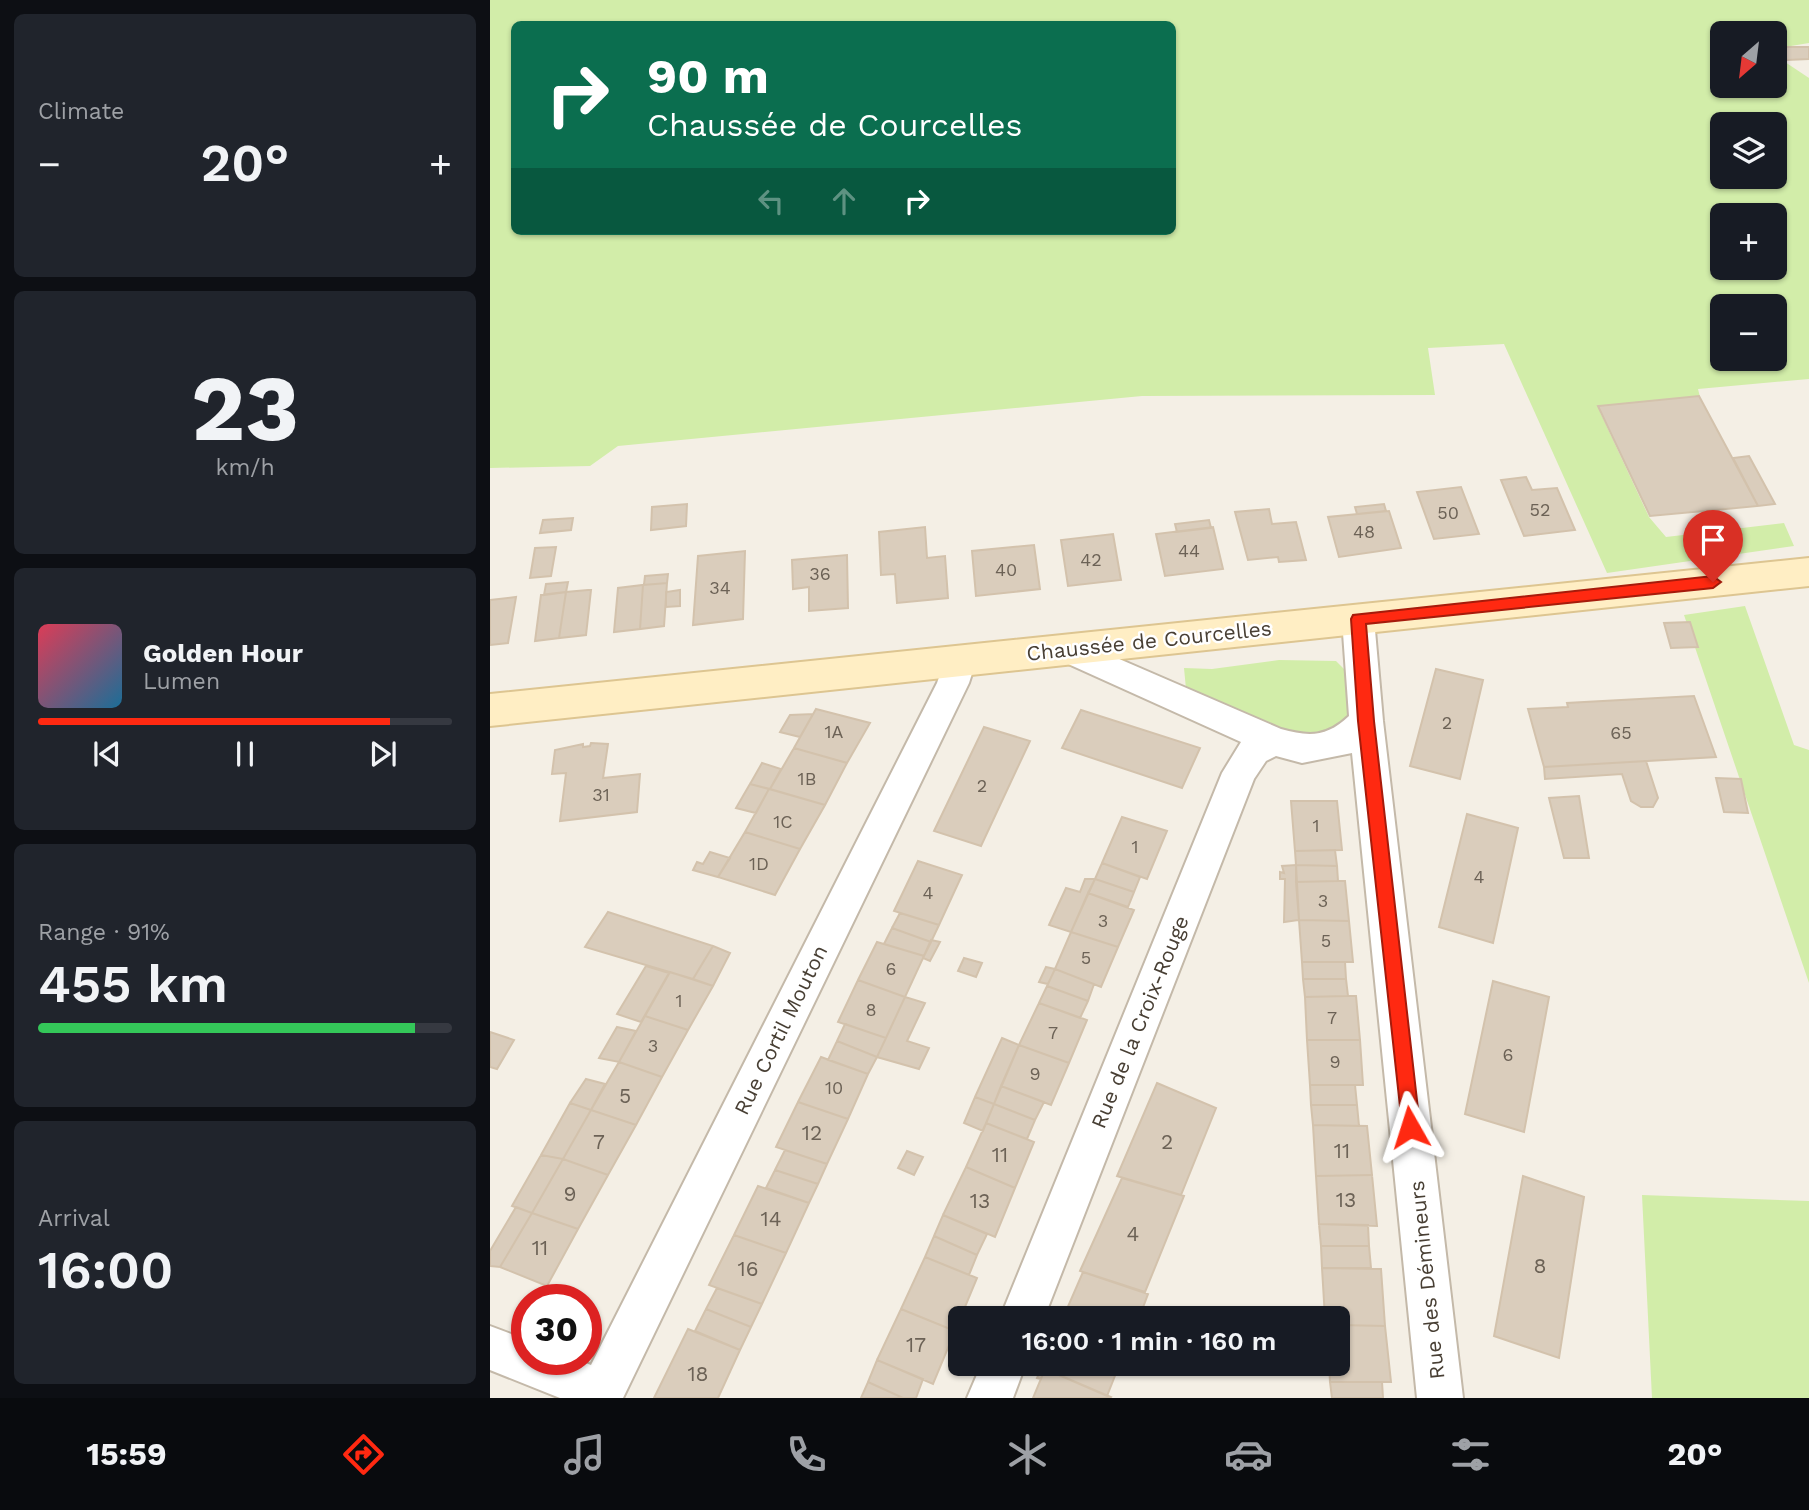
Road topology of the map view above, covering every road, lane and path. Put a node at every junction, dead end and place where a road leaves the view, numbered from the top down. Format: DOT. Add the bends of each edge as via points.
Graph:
graph roads {
  1 [pos="1809,572"];
  2 [pos="1358,619"];
  3 [pos="1066,649"];
  4 [pos="960,661"];
  5 [pos="490,710"];
  6 [pos="1366,721"];
  7 [pos="1274,741"];
  8 [pos="1027,1306"];
  9 [pos="490,1348"];
  10 [pos="999,1376"];
  11 [pos="600,1395"];
  12 [pos="990,1398"];
  13 [pos="1440,1398"];
  1 -- 2 [label="main road, Chaussée de Courcelles"];
  2 -- 3 [label="main road, Chaussée de Courcelles"];
  2 -- 6 [label="street, Rue des Démineurs"];
  3 -- 4 [label="main road, Chaussée de Courcelles"];
  3 -- 7 [label="street"];
  4 -- 5 [label="main road, Chaussée de Courcelles"];
  4 -- 11 [label="street, Rue Cortil Mouton"];
  6 -- 7 [label="street" via="1345,741 1325,746 1302,750"];
  6 -- 13 [label="street, Rue des Démineurs"];
  7 -- 8 [label="street, Rue de la Croix-Rouge" via="1254,751 1239,773"];
  9 -- 11 [label="street"];
  10 -- 12 [label="street"];
}
